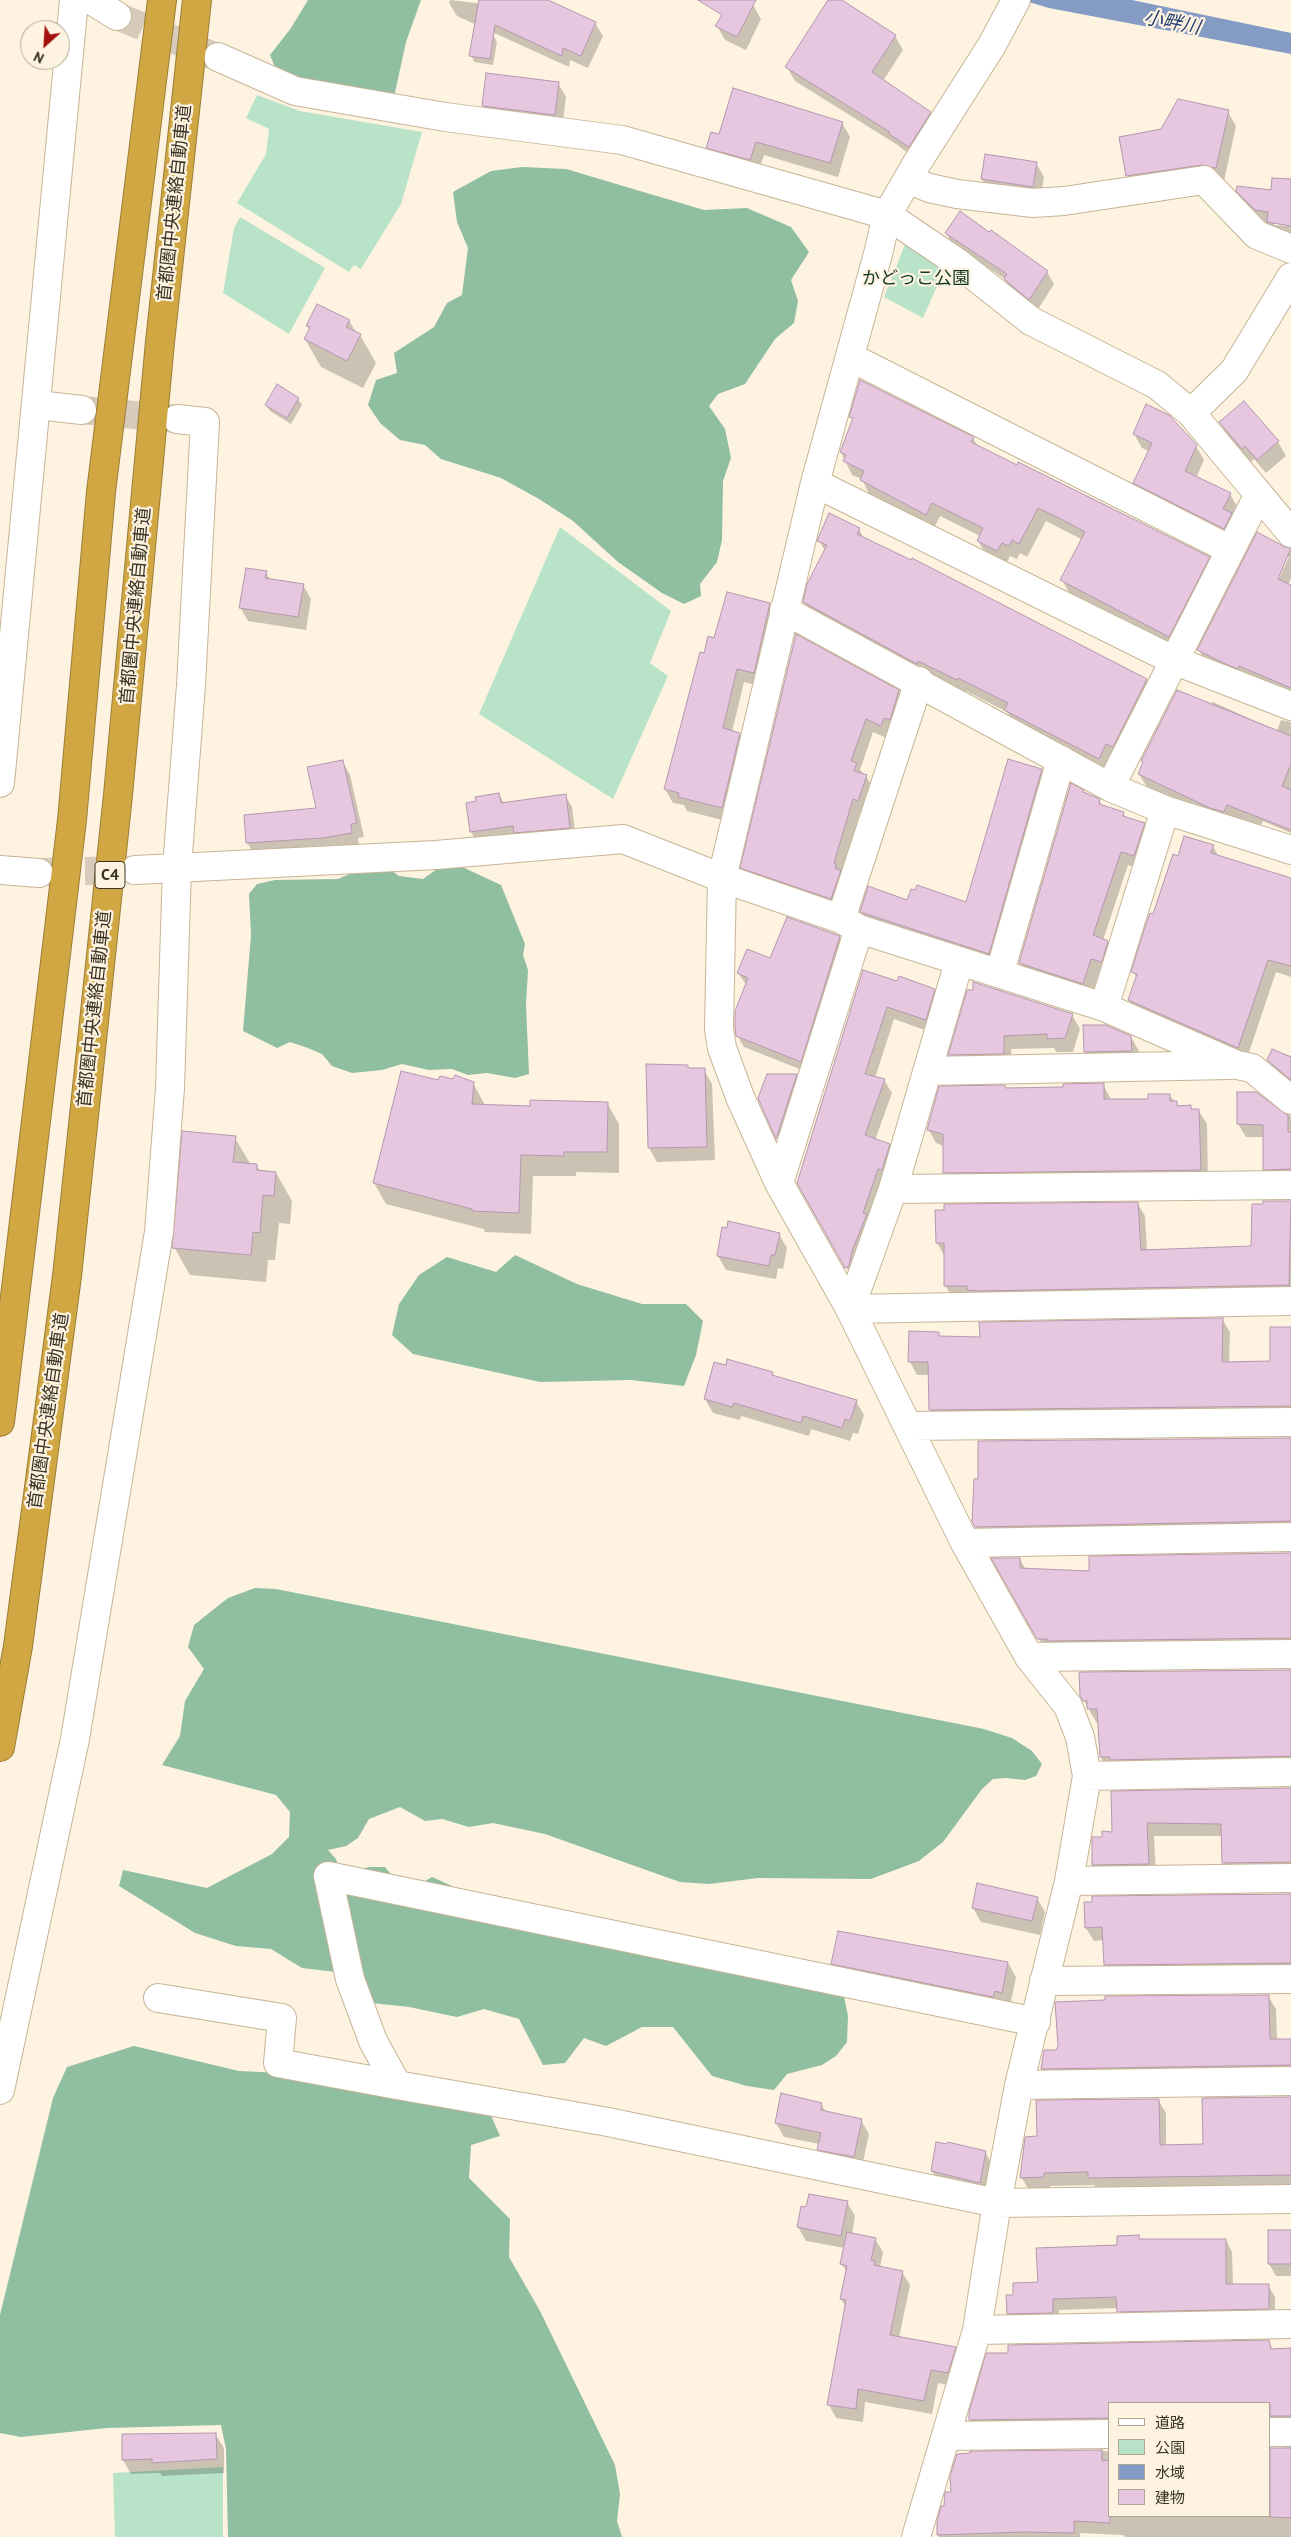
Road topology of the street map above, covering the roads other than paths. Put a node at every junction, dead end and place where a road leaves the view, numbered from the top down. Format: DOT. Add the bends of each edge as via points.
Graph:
graph roads {
  1 [pos="74,0"];
  2 [pos="91,0"];
  3 [pos="162,0"];
  4 [pos="197,0"];
  5 [pos="1016,0"];
  6 [pos="117,16"];
  7 [pos="218,57"];
  8 [pos="908,179"];
  9 [pos="887,215"];
  10 [pos="1291,249"];
  11 [pos="1291,277"];
  12 [pos="850,357"];
  13 [pos="37,405"];
  14 [pos="82,410"];
  15 [pos="1191,413"];
  16 [pos="177,419"];
  17 [pos="815,483"];
  18 [pos="1258,496"];
  19 [pos="1291,533"];
  20 [pos="1229,549"];
  21 [pos="784,610"];
  22 [pos="1173,660"];
  23 [pos="919,681"];
  24 [pos="1291,706"];
  25 [pos="1061,760"];
  26 [pos="0,783"];
  27 [pos="1110,787"];
  28 [pos="1165,810"];
  29 [pos="1291,850"];
  30 [pos="178,868"];
  31 [pos="0,870"];
  32 [pos="135,870"];
  33 [pos="39,873"];
  34 [pos="722,878"];
  35 [pos="850,924"];
  36 [pos="960,962"];
  37 [pos="1000,972"];
  38 [pos="1104,1007"];
  39 [pos="1237,1065"];
  40 [pos="928,1071"];
  41 [pos="1291,1100"];
  42 [pos="779,1183"];
  43 [pos="1291,1185"];
  44 [pos="893,1189"];
  45 [pos="1291,1301"];
  46 [pos="850,1309"];
  47 [pos="0,1422"];
  48 [pos="1291,1422"];
  49 [pos="909,1426"];
  50 [pos="1291,1538"];
  51 [pos="965,1542"];
  52 [pos="1291,1654"];
  53 [pos="1029,1657"];
  54 [pos="0,1747"];
  55 [pos="1291,1772"];
  56 [pos="1087,1776"];
  57 [pos="1291,1878"];
  58 [pos="1068,1881"];
  59 [pos="1291,1979"];
  60 [pos="1044,1981"];
  61 [pos="158,1998"];
  62 [pos="1036,2022"];
  63 [pos="4,2051"];
  64 [pos="1291,2081"];
  65 [pos="397,2085"];
  66 [pos="1019,2085"];
  67 [pos="0,2090"];
  68 [pos="1291,2199"];
  69 [pos="997,2203"];
  70 [pos="1291,2324"];
  71 [pos="978,2330"];
  72 [pos="1271,2432"];
  73 [pos="1291,2432"];
  74 [pos="1108,2434"];
  75 [pos="946,2436"];
  76 [pos="916,2537"];
  1 -- 13 [label="street"];
  2 -- 6 [label="street"];
  3 -- 47 [label="highway, 首都圏中央連絡自動車道" via="101,492 72,820"];
  4 -- 54 [label="highway, 首都圏中央連絡自動車道 / C4" via="67,1276 18,1646"];
  5 -- 8 [label="street"];
  7 -- 9 [label="street" via="295,92 445,117 622,140"];
  8 -- 9 [label="street"];
  8 -- 10 [label="street" via="957,194 1033,203 1204,180 1257,235"];
  9 -- 12 [label="street"];
  9 -- 15 [label="street" via="958,263 1032,321 1157,385"];
  11 -- 15 [label="street" via="1234,371"];
  12 -- 17 [label="street"];
  12 -- 20 [label="street"];
  13 -- 14 [label="street"];
  13 -- 26 [label="street"];
  15 -- 18 [label="street"];
  16 -- 30 [label="street" via="205,422"];
  17 -- 21 [label="street"];
  17 -- 22 [label="street"];
  18 -- 19 [label="street"];
  18 -- 20 [label="street"];
  20 -- 22 [label="street"];
  21 -- 23 [label="street"];
  21 -- 34 [label="street"];
  22 -- 24 [label="street"];
  22 -- 27 [label="street"];
  23 -- 25 [label="street"];
  23 -- 35 [label="street"];
  25 -- 27 [label="street"];
  25 -- 37 [label="street"];
  27 -- 28 [label="street"];
  28 -- 29 [label="street"];
  28 -- 38 [label="street"];
  30 -- 32 [label="street"];
  30 -- 34 [label="street" via="436,855 623,839"];
  30 -- 63 [label="street" via="170,1088 159,1232 75,1740"];
  31 -- 33 [label="street"];
  34 -- 35 [label="street"];
  34 -- 42 [label="street" via="718,1029 740,1097"];
  35 -- 36 [label="street"];
  35 -- 42 [label="street"];
  36 -- 37 [label="street"];
  36 -- 40 [label="street"];
  37 -- 38 [label="street"];
  38 -- 39 [label="street"];
  39 -- 40 [label="street"];
  39 -- 41 [label="street" via="1252,1068"];
  40 -- 44 [label="street"];
  42 -- 46 [label="street"];
  43 -- 44 [label="street"];
  44 -- 46 [label="street"];
  45 -- 46 [label="street"];
  46 -- 49 [label="street"];
  48 -- 49 [label="street"];
  49 -- 51 [label="street"];
  50 -- 51 [label="street"];
  51 -- 53 [label="street"];
  52 -- 53 [label="street"];
  53 -- 56 [label="street" via="1068,1706 1080,1738"];
  55 -- 56 [label="street"];
  56 -- 58 [label="street"];
  57 -- 58 [label="street"];
  58 -- 60 [label="street"];
  59 -- 60 [label="street"];
  60 -- 62 [label="street"];
  61 -- 65 [label="street" via="282,2018 278,2063"];
  62 -- 65 [label="street" via="328,1876 350,1979 373,2041"];
  62 -- 66 [label="street"];
  63 -- 67 [label="street"];
  64 -- 66 [label="street"];
  65 -- 69 [label="street" via="608,2122"];
  66 -- 69 [label="street"];
  68 -- 69 [label="street"];
  69 -- 71 [label="street"];
  70 -- 71 [label="street"];
  71 -- 75 [label="street"];
  72 -- 73 [label="street"];
  74 -- 75 [label="street"];
  75 -- 76 [label="street"];
}
